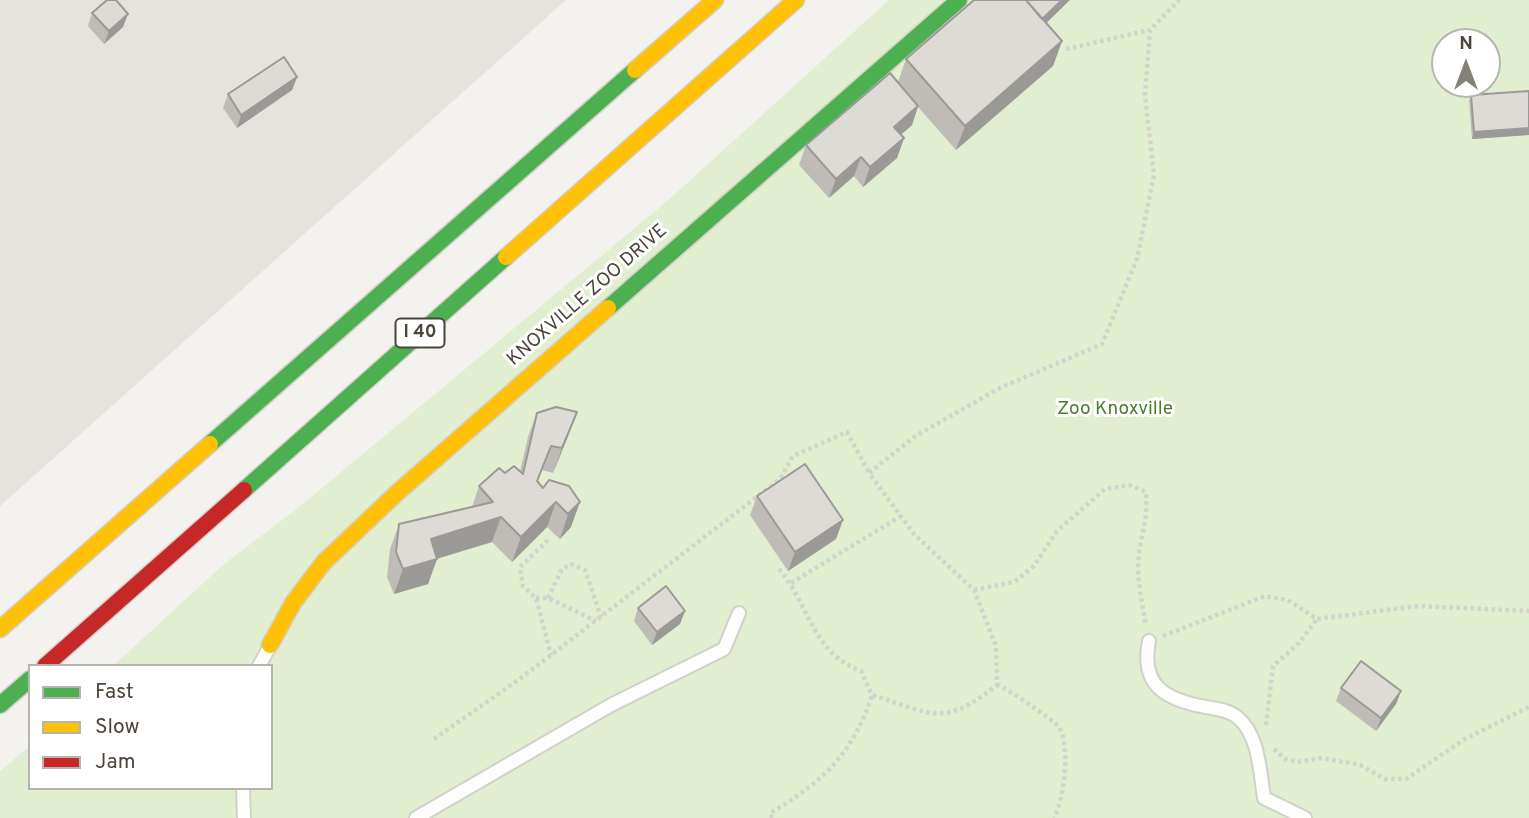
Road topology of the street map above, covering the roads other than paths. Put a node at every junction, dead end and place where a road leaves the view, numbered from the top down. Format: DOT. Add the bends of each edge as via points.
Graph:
graph roads {
  1 [pos="715,0"];
  2 [pos="796,0"];
  3 [pos="959,0"];
  4 [pos="739,613"];
  5 [pos="0,629"];
  6 [pos="1149,641"];
  7 [pos="270,645"];
  8 [pos="47,664"];
  9 [pos="260,664"];
  10 [pos="28,681"];
  11 [pos="0,705"];
  12 [pos="243,790"];
  13 [pos="244,818"];
  14 [pos="416,818"];
  15 [pos="1305,818"];
  1 -- 5 [label="main road, I 40"];
  2 -- 8 [label="main road, I 40"];
  3 -- 7 [label="main road, KNOXVILLE ZOO DRIVE" via="380,509 324,562 293,603"];
  4 -- 14 [label="lane" via="724,649 611,705"];
  6 -- 15 [label="lane" via="1147,670 1153,683 1188,704 1237,716 1250,732 1264,798"];
  7 -- 9 [label="lane"];
  10 -- 11 [label="main road"];
  12 -- 13 [label="lane"];
}
